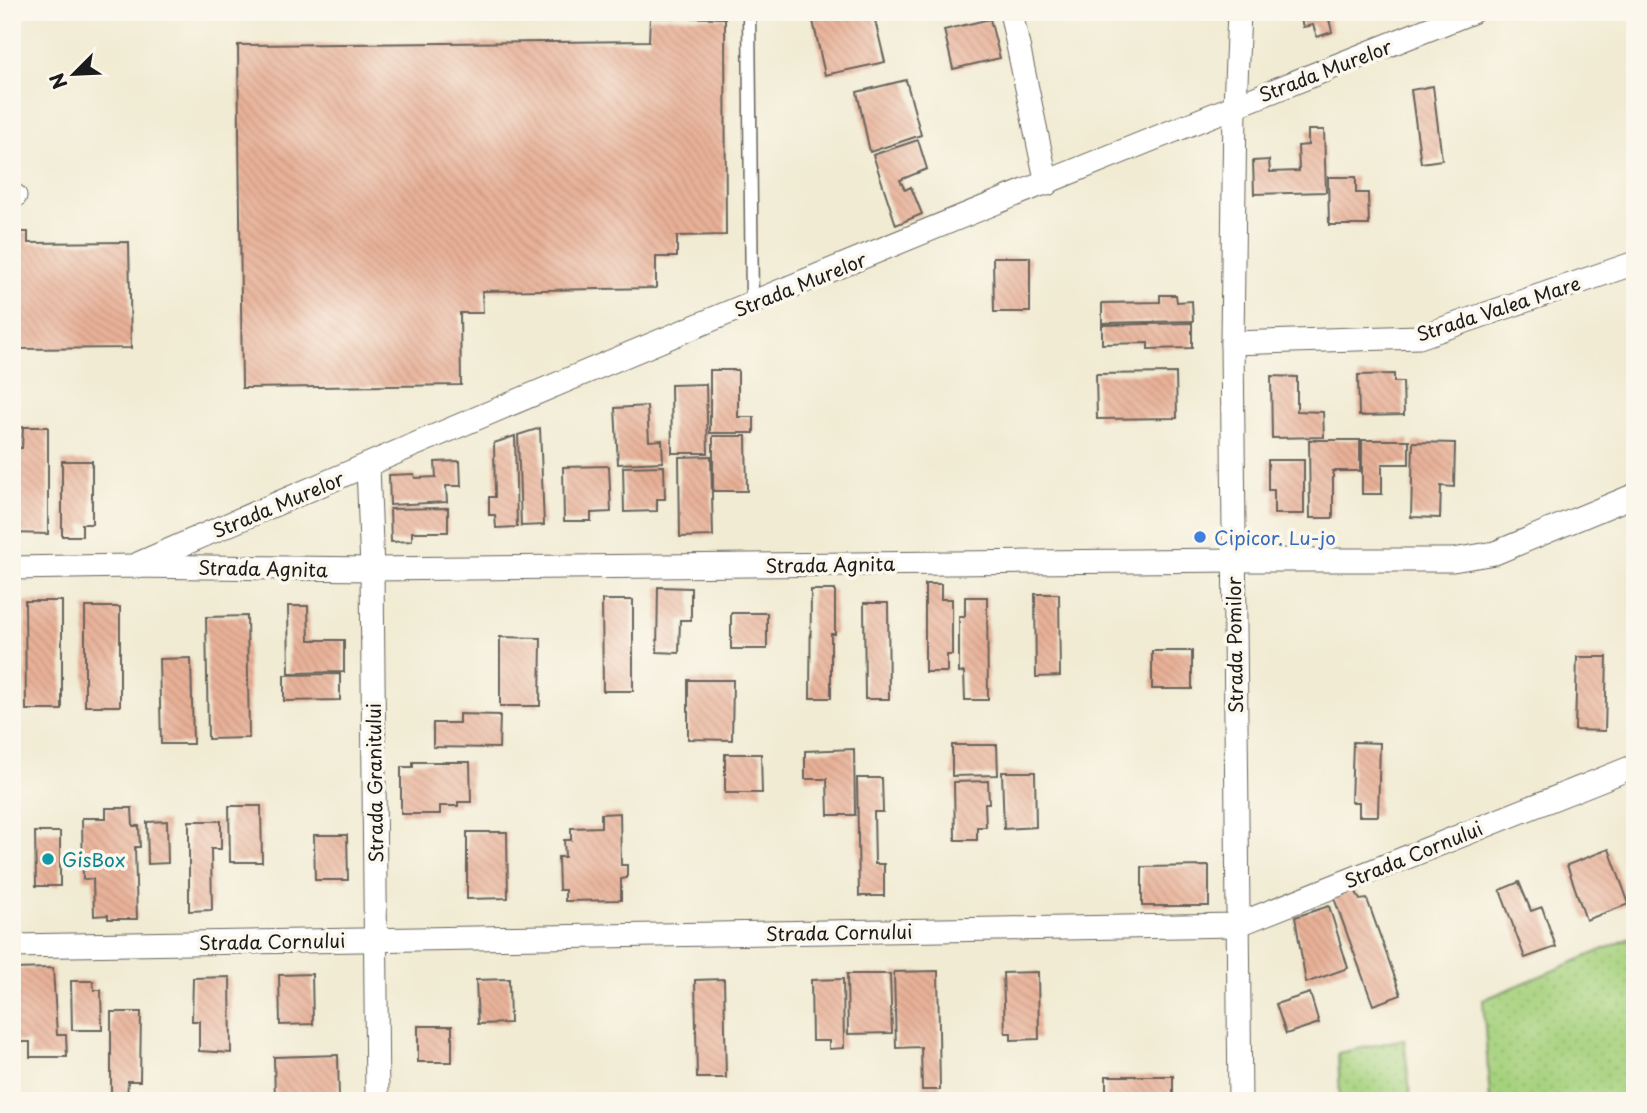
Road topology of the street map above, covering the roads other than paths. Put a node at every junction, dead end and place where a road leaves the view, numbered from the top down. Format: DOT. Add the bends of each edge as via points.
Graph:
graph roads {
  1 [pos="749,12"];
  2 [pos="1011,12"];
  3 [pos="1240,12"];
  4 [pos="1472,12"];
  5 [pos="1235,106"];
  6 [pos="1047,184"];
  7 [pos="1635,263"];
  8 [pos="752,304"];
  9 [pos="1232,343"];
  10 [pos="368,466"];
  11 [pos="1635,495"];
  12 [pos="1234,559"];
  13 [pos="132,566"];
  14 [pos="12,568"];
  15 [pos="372,569"];
  16 [pos="1635,766"];
  17 [pos="1237,925"];
  18 [pos="375,940"];
  19 [pos="12,946"];
  20 [pos="377,1101"];
  21 [pos="1240,1101"];
  1 -- 8 [label="lane"];
  2 -- 6 [label="street"];
  3 -- 5 [label="street, Strada Pomilor"];
  4 -- 5 [label="street, Strada Murelor"];
  5 -- 6 [label="street, Strada Murelor"];
  5 -- 9 [label="street, Strada Pomilor"];
  6 -- 8 [label="street, Strada Murelor"];
  7 -- 9 [label="street, Strada Valea Mare" via="1419,337"];
  8 -- 10 [label="street, Strada Murelor"];
  9 -- 12 [label="street, Strada Pomilor"];
  10 -- 13 [label="street, Strada Murelor"];
  10 -- 15 [label="street, Strada Granitului"];
  11 -- 12 [label="street, Strada Agnita" via="1495,553 1453,560"];
  12 -- 15 [label="street, Strada Agnita"];
  12 -- 17 [label="street, Strada Pomilor"];
  13 -- 14 [label="street, Strada Agnita"];
  13 -- 15 [label="street, Strada Agnita"];
  15 -- 18 [label="street, Strada Granitului"];
  16 -- 17 [label="street, Strada Cornului"];
  17 -- 18 [label="street, Strada Cornului"];
  17 -- 21 [label="street, Strada Pomilor"];
  18 -- 19 [label="street, Strada Cornului"];
  18 -- 20 [label="street, Strada Granitului"];
}
